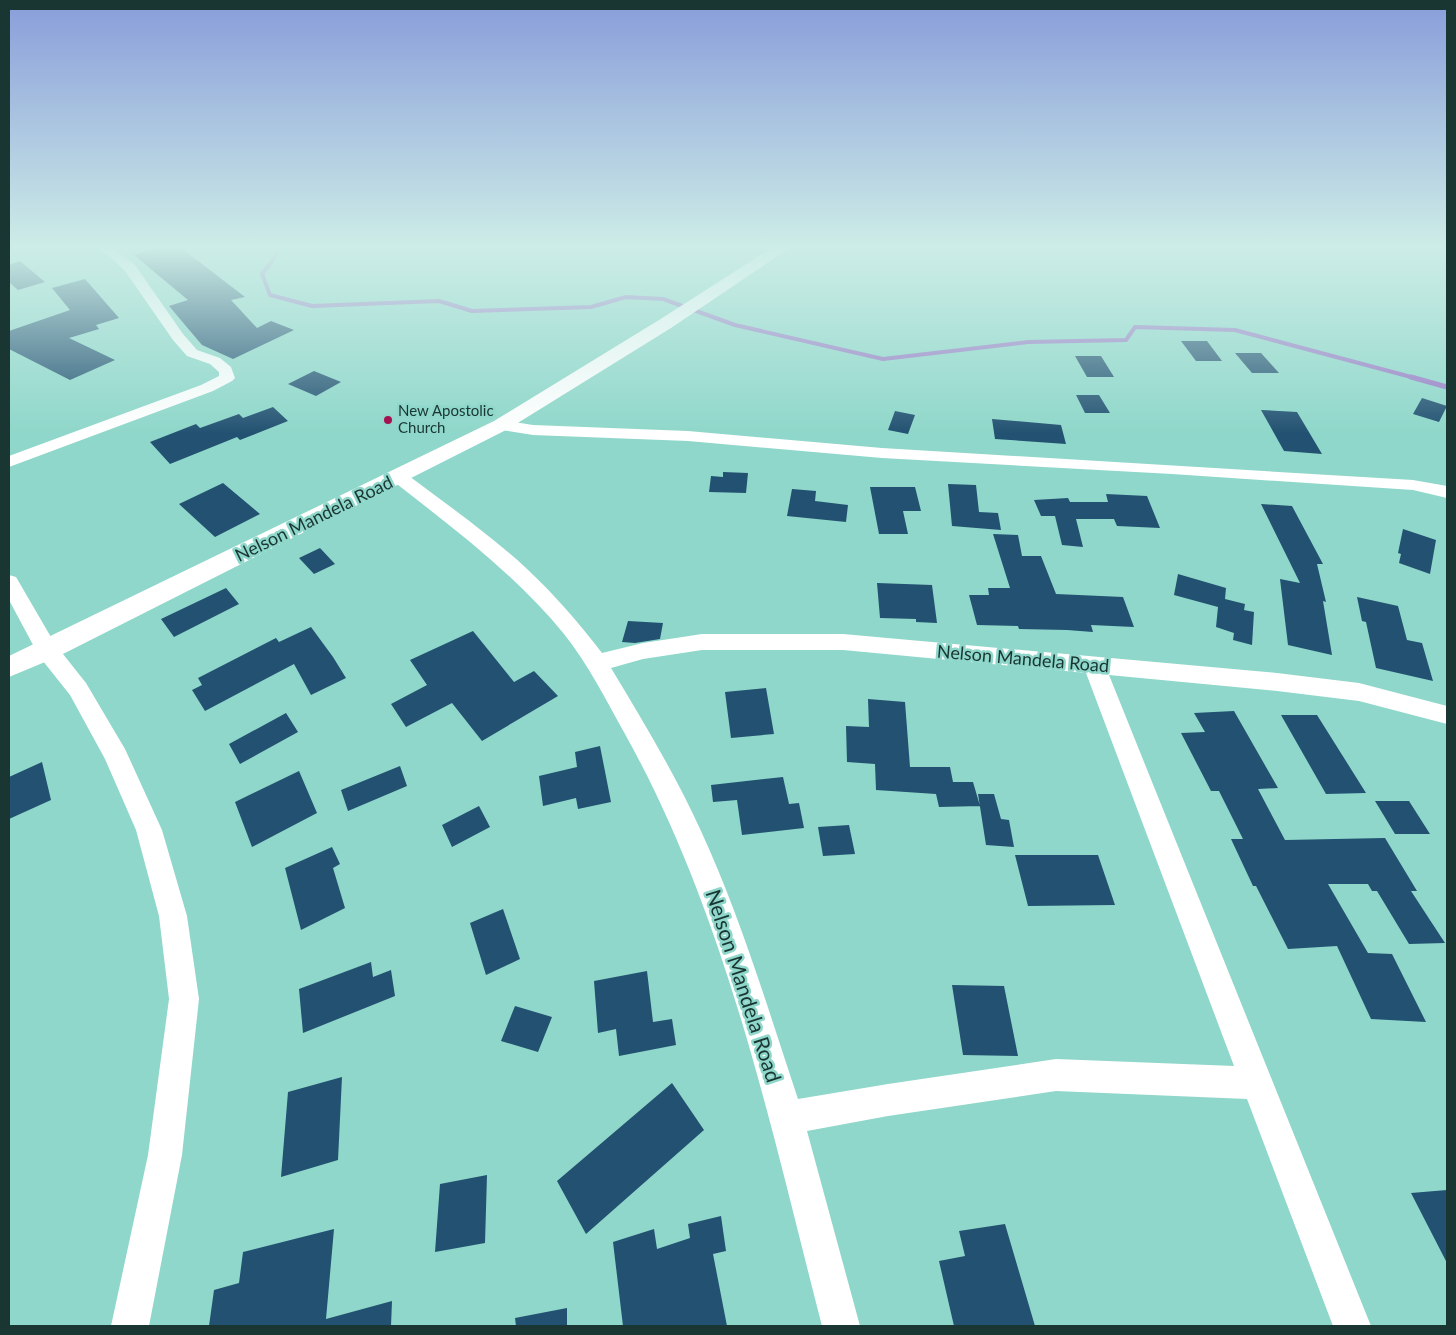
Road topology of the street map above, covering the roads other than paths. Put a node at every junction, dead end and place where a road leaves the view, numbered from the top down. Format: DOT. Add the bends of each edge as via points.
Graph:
graph roads {
  1 [pos="159,309"];
  2 [pos="687,309"];
  3 [pos="501,425"];
  4 [pos="9,462"];
  5 [pos="399,477"];
  6 [pos="1447,492"];
  7 [pos="9,582"];
  8 [pos="48,650"];
  9 [pos="597,663"];
  10 [pos="1094,665"];
  11 [pos="9,666"];
  12 [pos="1447,715"];
  13 [pos="1256,1083"];
  14 [pos="787,1118"];
  15 [pos="130,1326"];
  16 [pos="841,1326"];
  17 [pos="1352,1326"];
  1 -- 4 [label="street" via="192,353 214,361 226,370 227,378"];
  2 -- 3 [label="street"];
  3 -- 5 [label="street"];
  3 -- 6 [label="street" via="533,430 688,436 882,453 1413,485"];
  5 -- 8 [label="street, Nelson Mandela Road"];
  5 -- 9 [label="street, Nelson Mandela Road" via="467,528 519,573 571,628"];
  7 -- 8 [label="street"];
  8 -- 11 [label="street, Nelson Mandela Road"];
  8 -- 15 [label="street" via="78,689 116,756 149,830 173,916 184,999 165,1155"];
  9 -- 10 [label="street, Nelson Mandela Road" via="644,651 702,642 843,642"];
  9 -- 14 [label="street, Nelson Mandela Road" via="660,773 689,832 724,920"];
  10 -- 12 [label="street, Nelson Mandela Road" via="1359,692"];
  10 -- 13 [label="street"];
  13 -- 14 [label="street" via="1056,1075"];
  13 -- 17 [label="street"];
  14 -- 16 [label="street, Nelson Mandela Road"];
}
